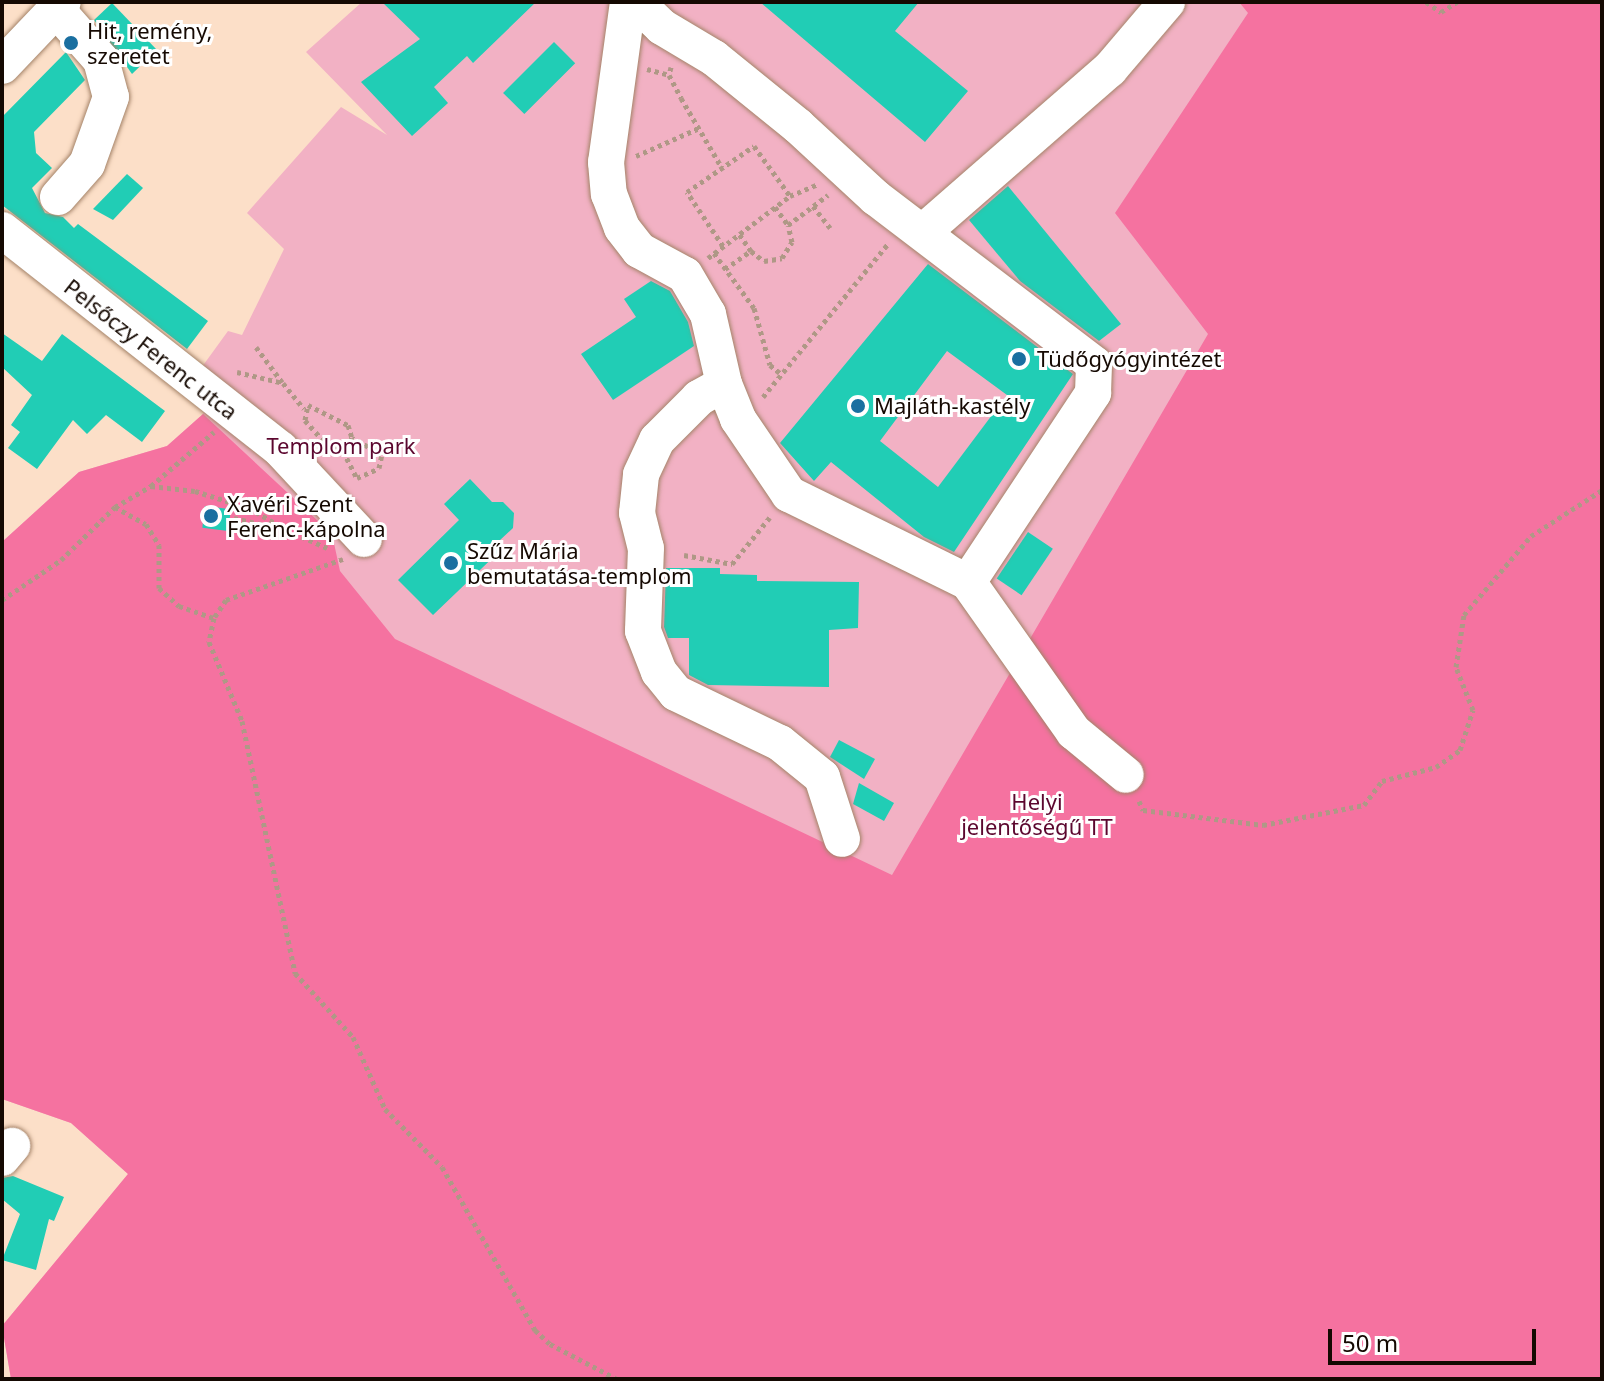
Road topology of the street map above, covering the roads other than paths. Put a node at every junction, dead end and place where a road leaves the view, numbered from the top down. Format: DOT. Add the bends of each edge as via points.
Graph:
graph roads {
  1 [pos="628,2"];
  2 [pos="636,2"];
  3 [pos="1167,2"];
  4 [pos="59,6"];
  5 [pos="2,66"];
  6 [pos="58,197"];
  7 [pos="914,226"];
  8 [pos="2,230"];
  9 [pos="724,384"];
  10 [pos="357,546"];
  11 [pos="968,582"];
  12 [pos="1126,775"];
  13 [pos="842,839"];
  1 -- 9 [label="street" via="606,162 609,194 622,228 639,250 685,275 708,314"];
  2 -- 7 [label="street" via="662,27 714,58"];
  3 -- 7 [label="street" via="1110,69"];
  4 -- 5 [label="street"];
  4 -- 6 [label="street" via="101,60 111,97 87,164"];
  7 -- 11 [label="street" via="1094,364 1093,393"];
  8 -- 10 [label="street, Pelsőczy Ferenc utca" via="280,449"];
  9 -- 11 [label="street" via="738,419 789,494"];
  9 -- 13 [label="street" via="699,398 657,440 641,475 637,513 646,548 643,631 659,672 676,693 780,743 822,777"];
  11 -- 12 [label="street" via="1074,732"];
}
